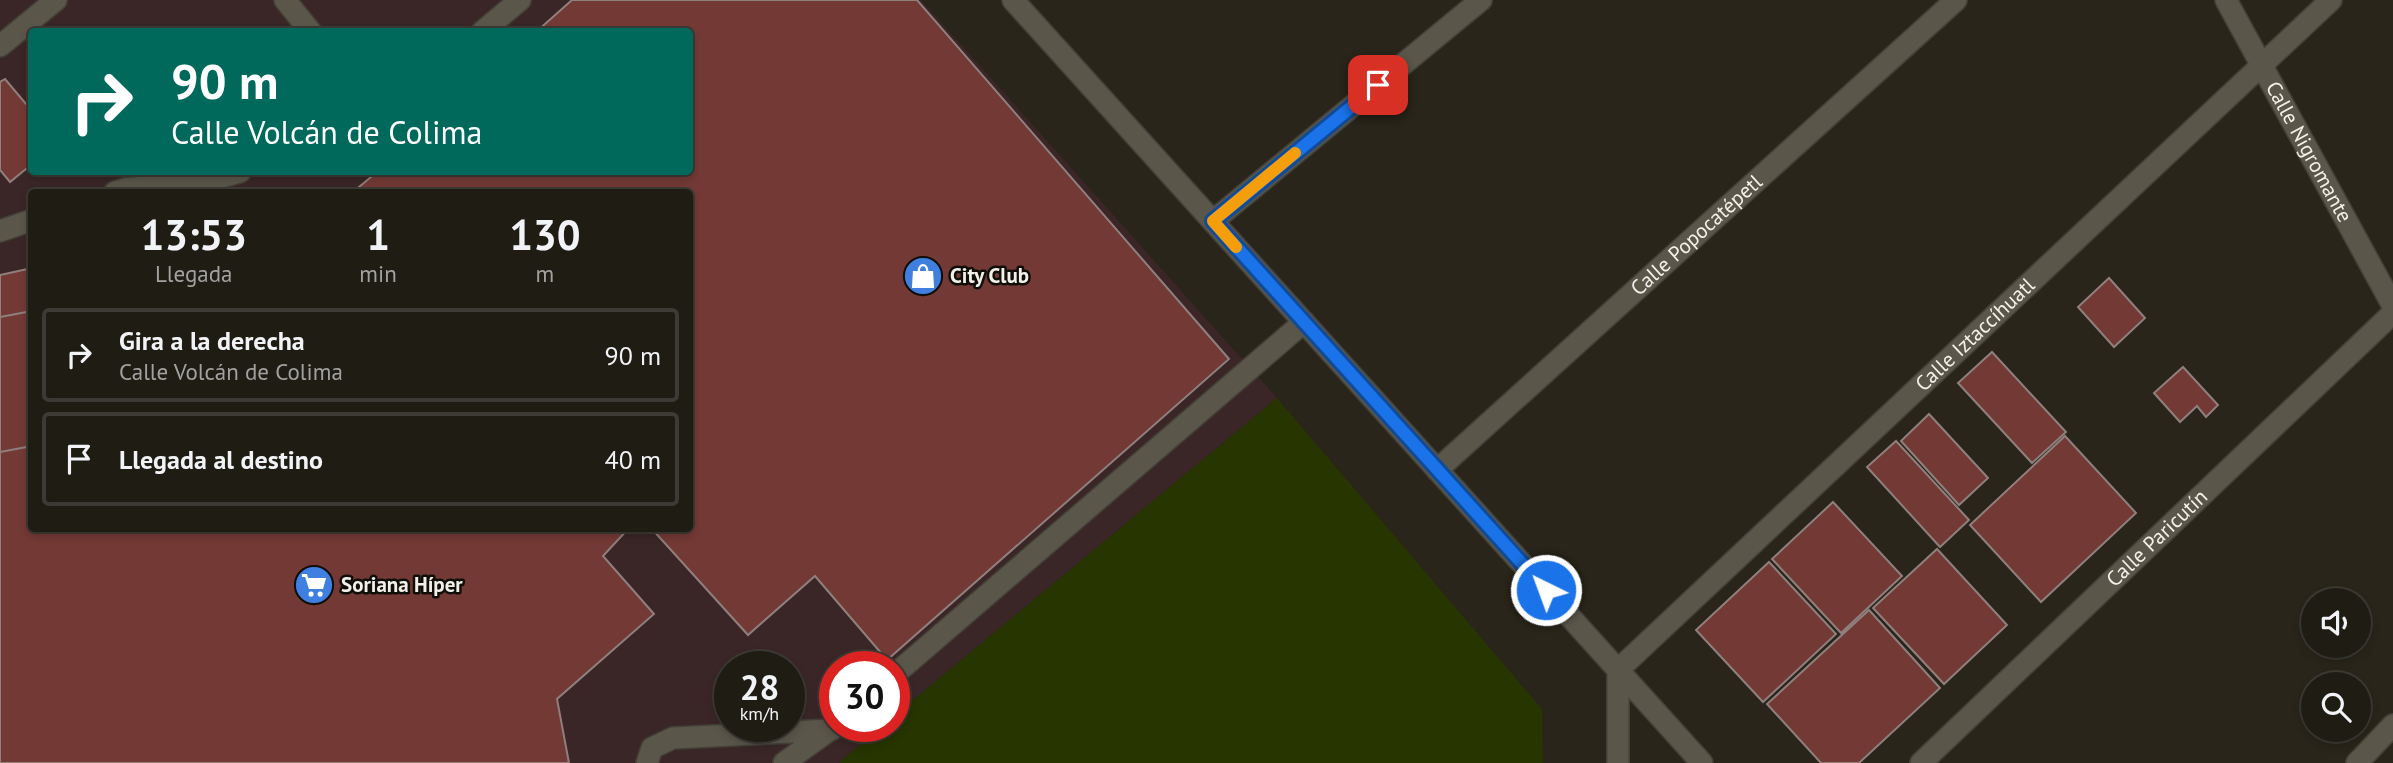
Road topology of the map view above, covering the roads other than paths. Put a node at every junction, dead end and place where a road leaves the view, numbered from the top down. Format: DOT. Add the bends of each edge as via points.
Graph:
graph roads {
  1 [pos="56,0"];
  2 [pos="285,0"];
  3 [pos="520,0"];
  4 [pos="1013,0"];
  5 [pos="1481,0"];
  6 [pos="1956,0"];
  7 [pos="2226,0"];
  8 [pos="2331,0"];
  9 [pos="308,28"];
  10 [pos="487,28"];
  11 [pos="0,46"];
  12 [pos="2263,64"];
  13 [pos="229,175"];
  14 [pos="125,189"];
  15 [pos="28,221"];
  16 [pos="1213,221"];
  17 [pos="0,231"];
  18 [pos="2393,306"];
  19 [pos="2393,313"];
  20 [pos="1304,322"];
  21 [pos="1437,470"];
  22 [pos="910,661"];
  23 [pos="1618,670"];
  24 [pos="2393,724"];
  25 [pos="819,729"];
  26 [pos="819,738"];
  27 [pos="647,763"];
  28 [pos="784,763"];
  29 [pos="1618,763"];
  30 [pos="1702,763"];
  31 [pos="1921,763"];
  32 [pos="2357,763"];
  1 -- 11 [label="street"];
  2 -- 9 [label="street"];
  3 -- 10 [label="street"];
  4 -- 16 [label="street"];
  5 -- 16 [label="street"];
  6 -- 21 [label="street, Calle Popocatépetl"];
  7 -- 12 [label="street, Calle Nigromante"];
  8 -- 12 [label="street, Calle Iztaccíhuatl"];
  12 -- 18 [label="street, Calle Nigromante"];
  12 -- 23 [label="street, Calle Iztaccíhuatl"];
  13 -- 14 [label="street"];
  15 -- 17 [label="street"];
  16 -- 20 [label="street"];
  19 -- 31 [label="street, Calle Paricutín"];
  20 -- 21 [label="street"];
  20 -- 22 [label="street"];
  21 -- 23 [label="street"];
  23 -- 29 [label="street"];
  23 -- 30 [label="street"];
  24 -- 32 [label="street"];
  25 -- 27 [label="street" via="673,738 652,748"];
  26 -- 28 [label="street"];
}
